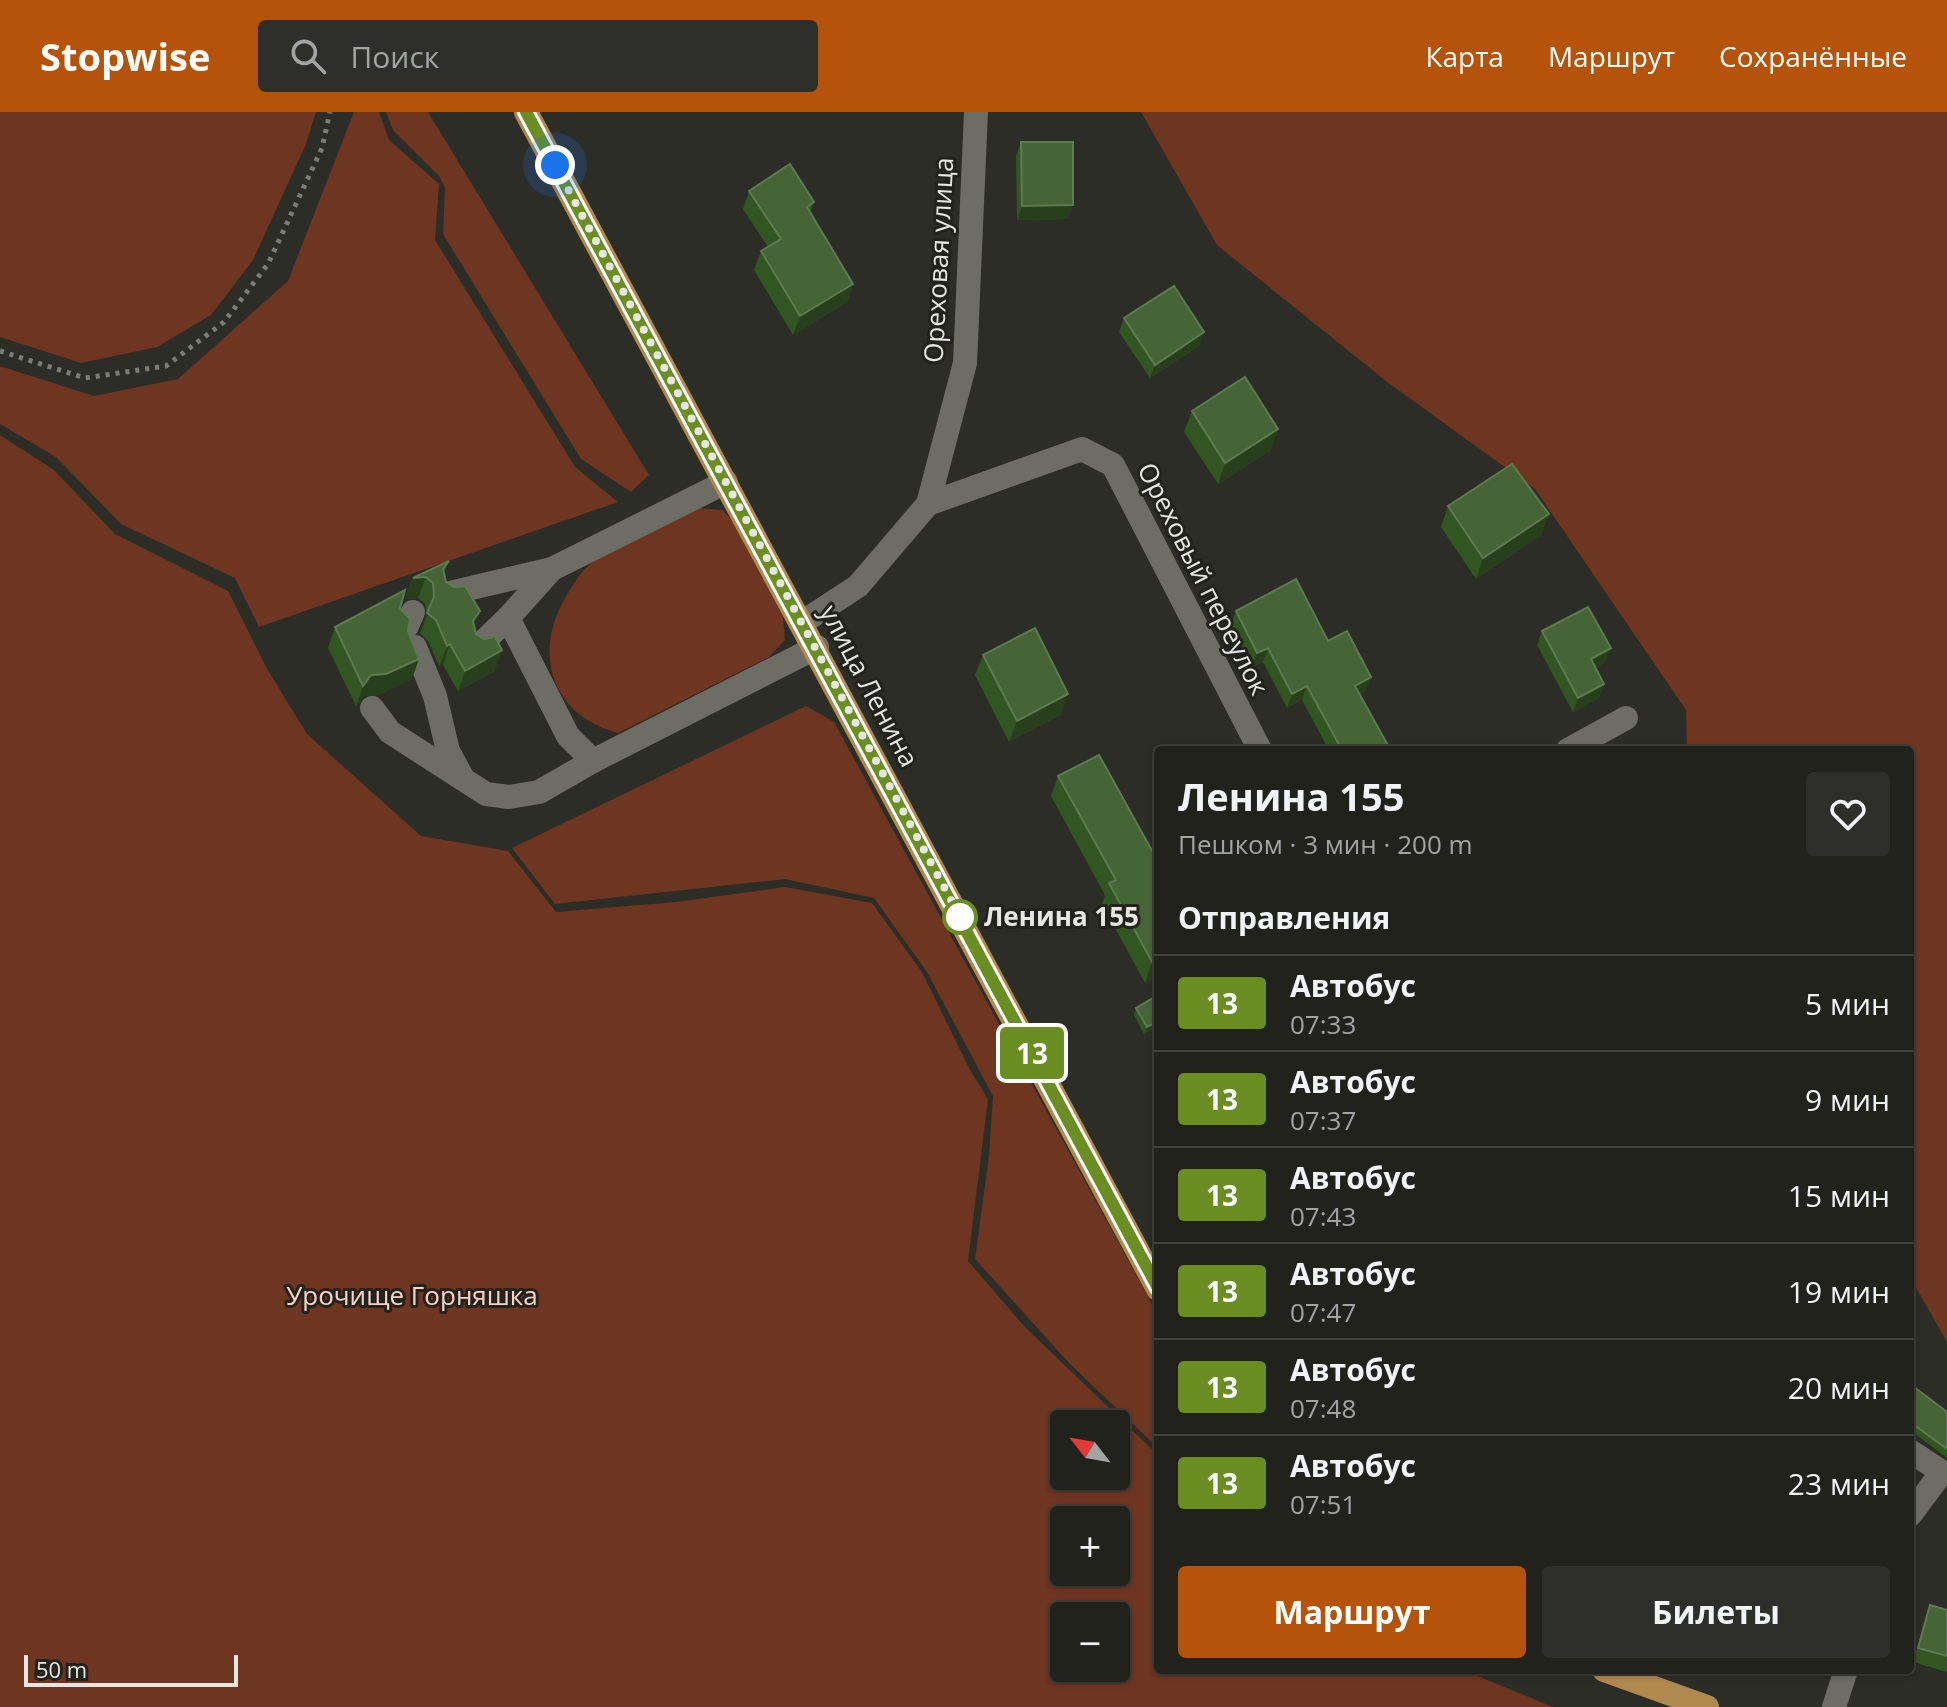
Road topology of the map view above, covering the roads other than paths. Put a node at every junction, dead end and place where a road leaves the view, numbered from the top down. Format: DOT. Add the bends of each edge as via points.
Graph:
graph roads {
  1 [pos="526,112"];
  2 [pos="976,112"];
  3 [pos="726,482"];
  4 [pos="928,504"];
  5 [pos="552,569"];
  6 [pos="450,593"];
  7 [pos="508,618"];
  8 [pos="803,622"];
  9 [pos="412,628"];
  10 [pos="480,645"];
  11 [pos="817,647"];
  12 [pos="446,671"];
  13 [pos="435,696"];
  14 [pos="372,708"];
  15 [pos="1626,718"];
  16 [pos="1258,746"];
  17 [pos="1575,746"];
  18 [pos="593,761"];
  19 [pos="463,780"];
  20 [pos="1154,1281"];
  21 [pos="1914,1454"];
  22 [pos="1914,1510"];
  23 [pos="1615,1674"];
  24 [pos="1845,1674"];
  25 [pos="1707,1707"];
  26 [pos="1834,1707"];
  1 -- 3 [label="main road, улица Ленина"];
  2 -- 4 [label="lane, Ореховая улица" via="965,363"];
  3 -- 5 [label="lane"];
  3 -- 8 [label="main road, улица Ленина"];
  4 -- 8 [label="lane, Ореховый переулок" via="858,586"];
  4 -- 16 [label="lane, Ореховый переулок" via="1082,449 1113,465"];
  5 -- 6 [label="lane"];
  5 -- 7 [label="lane"];
  7 -- 10 [label="lane"];
  7 -- 18 [label="lane" via="568,736"];
  8 -- 11 [label="main road, улица Ленина"];
  9 -- 13 [label="lane"];
  11 -- 18 [label="lane"];
  11 -- 20 [label="main road, улица Ленина"];
  12 -- 13 [label="lane"];
  13 -- 19 [label="lane" via="448,751"];
  14 -- 19 [label="lane" via="390,732"];
  15 -- 17 [label="lane"];
  18 -- 19 [label="lane" via="539,792 509,797 486,794"];
  21 -- 22 [label="lane" via="1942,1472"];
  23 -- 25 [label="main road"];
  24 -- 26 [label="lane"];
}
